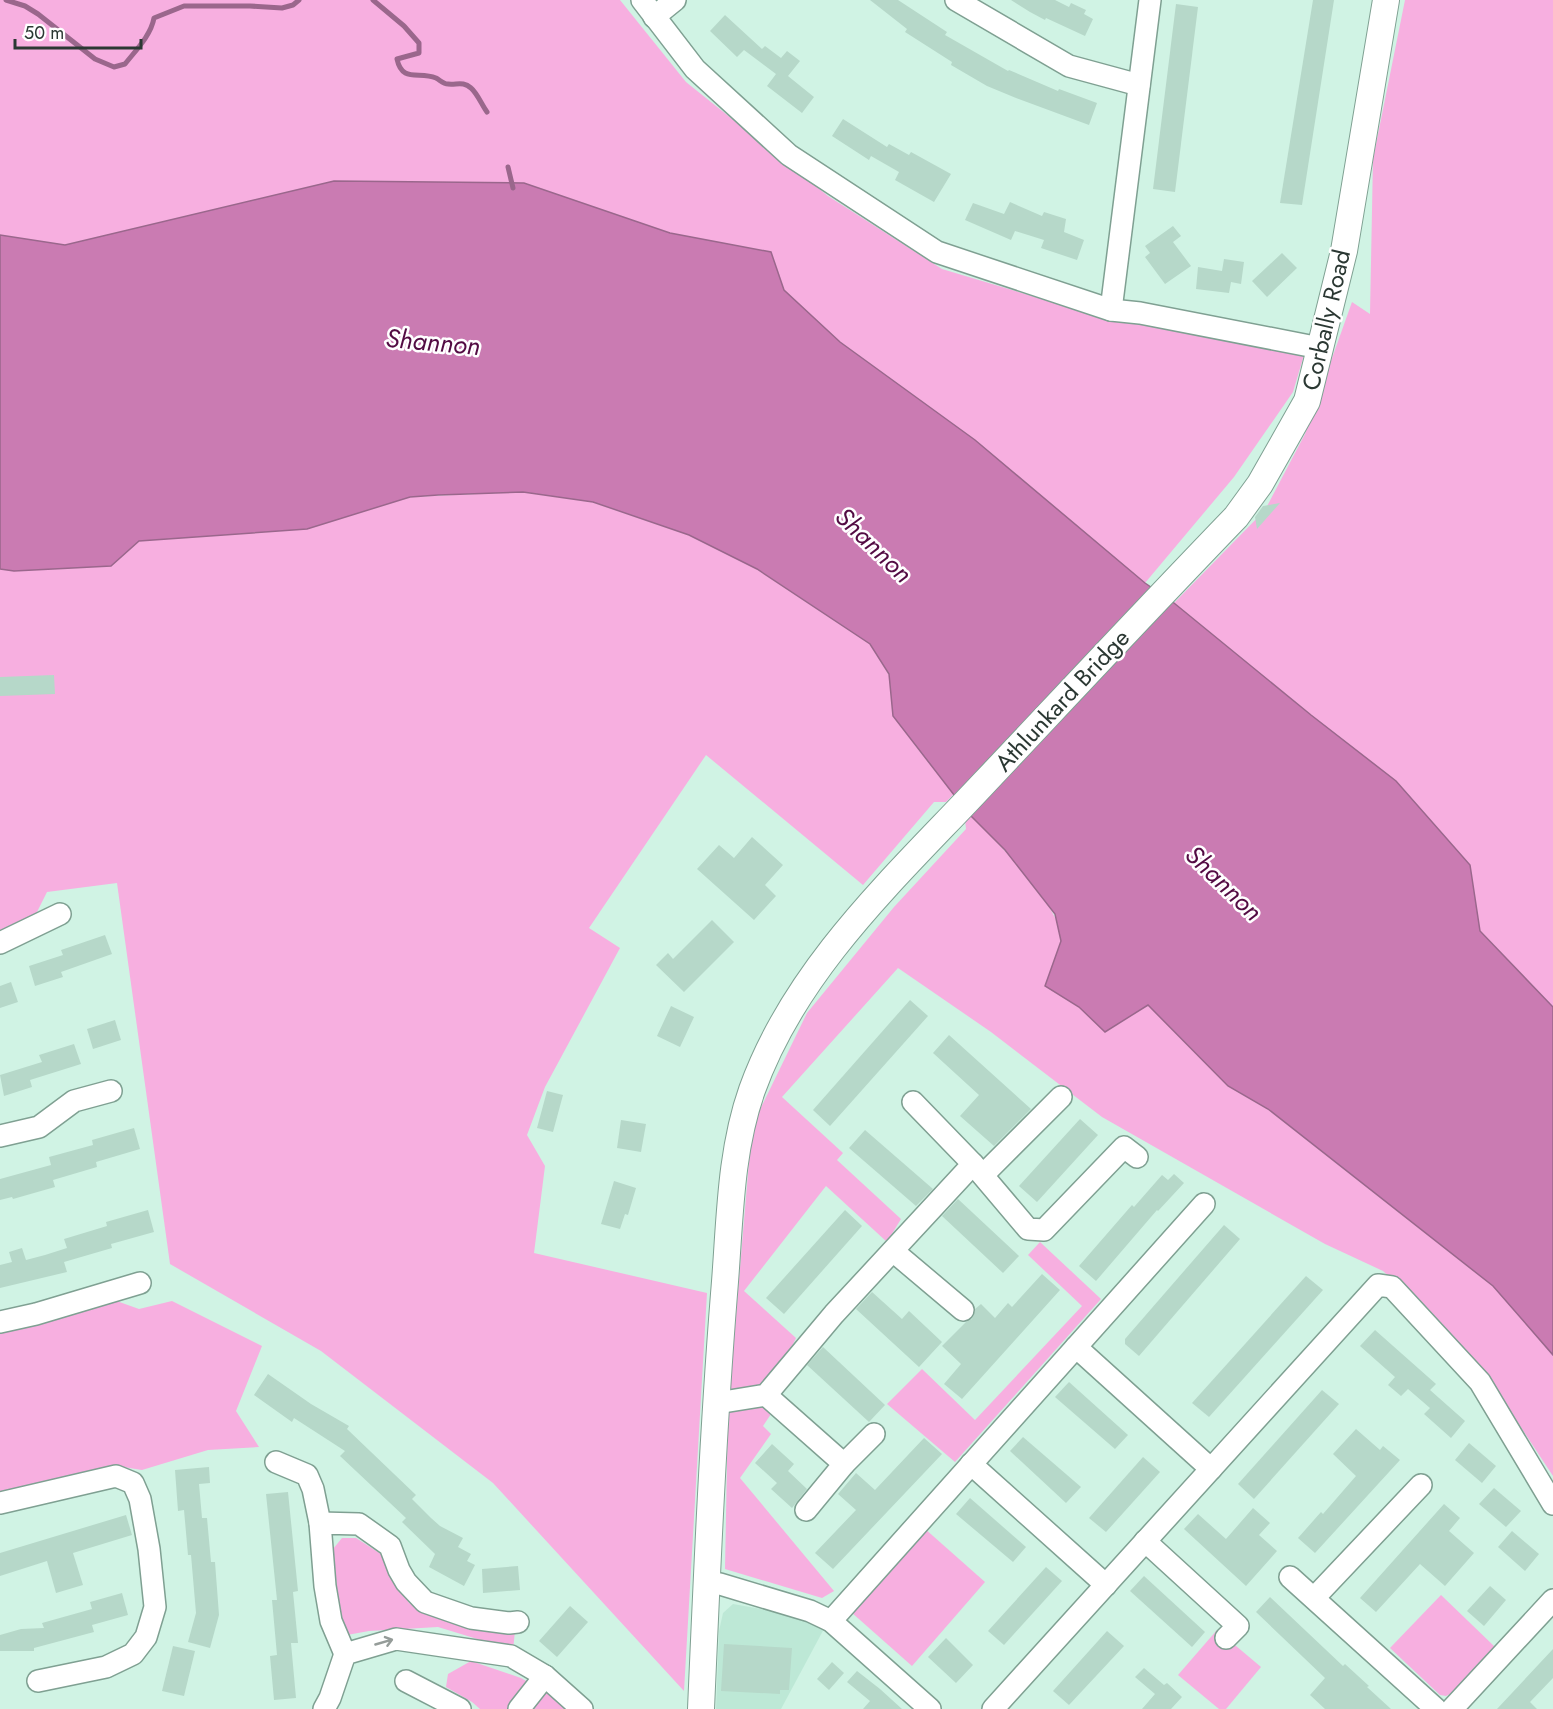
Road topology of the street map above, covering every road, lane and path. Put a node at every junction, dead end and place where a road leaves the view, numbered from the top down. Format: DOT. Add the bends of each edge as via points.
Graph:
graph roads {
  1 [pos="675,0"];
  2 [pos="956,0"];
  3 [pos="1150,0"];
  4 [pos="1386,0"];
  5 [pos="648,9"];
  6 [pos="1139,85"];
  7 [pos="1111,310"];
  8 [pos="1320,348"];
  9 [pos="1161,594"];
  10 [pos="60,914"];
  11 [pos="0,943"];
  12 [pos="111,1091"];
  13 [pos="1061,1097"];
  14 [pos="913,1102"];
  15 [pos="0,1136"];
  16 [pos="1125,1147"];
  17 [pos="978,1169"];
  18 [pos="1204,1204"];
  19 [pos="893,1251"];
  20 [pos="140,1283"];
  21 [pos="963,1310"];
  22 [pos="0,1322"];
  23 [pos="1076,1347"];
  24 [pos="766,1395"];
  25 [pos="717,1403"];
  26 [pos="874,1434"];
  27 [pos="276,1462"];
  28 [pos="844,1464"];
  29 [pos="971,1464"];
  30 [pos="1211,1469"];
  31 [pos="1421,1485"];
  32 [pos="0,1503"];
  33 [pos="1553,1504"];
  34 [pos="806,1510"];
  35 [pos="320,1523"];
  36 [pos="1145,1541"];
  37 [pos="1290,1577"];
  38 [pos="707,1583"];
  39 [pos="1106,1585"];
  40 [pos="1314,1598"];
  41 [pos="1553,1600"];
  42 [pos="831,1621"];
  43 [pos="518,1622"];
  44 [pos="1226,1638"];
  45 [pos="345,1654"];
  46 [pos="545,1676"];
  47 [pos="38,1681"];
  48 [pos="406,1681"];
  49 [pos="324,1709"];
  50 [pos="460,1709"];
  51 [pos="519,1709"];
  52 [pos="582,1709"];
  53 [pos="701,1709"];
  54 [pos="930,1709"];
  55 [pos="993,1709"];
  56 [pos="1436,1709"];
  57 [pos="1452,1709"];
  1 -- 5 [label="street"];
  2 -- 6 [label="street" via="1069,66"];
  3 -- 6 [label="street"];
  4 -- 8 [label="main road, Corbally Road" via="1344,251"];
  5 -- 7 [label="street" via="695,69 789,155 938,252"];
  6 -- 7 [label="street"];
  7 -- 8 [label="street"];
  8 -- 9 [label="main road, Corbally Road" via="1307,402 1260,484 1236,517"];
  9 -- 25 [label="main road, Athlunkard Bridge" via="882,892 824,959 780,1025 738,1134"];
  10 -- 11 [label="street"];
  12 -- 15 [label="street" via="74,1101 39,1127"];
  13 -- 17 [label="street"];
  14 -- 17 [label="street"];
  16 -- 17 [label="street" via="1044,1230 1028,1229"];
  17 -- 19 [label="street"];
  18 -- 23 [label="street"];
  19 -- 21 [label="street"];
  19 -- 24 [label="street"];
  20 -- 22 [label="street"];
  23 -- 29 [label="street"];
  23 -- 30 [label="street"];
  24 -- 25 [label="street"];
  24 -- 28 [label="street"];
  25 -- 38 [label="main road, Athlunkard Bridge"];
  26 -- 28 [label="street"];
  27 -- 35 [label="street" via="307,1474"];
  28 -- 34 [label="street"];
  29 -- 39 [label="street"];
  29 -- 42 [label="street"];
  30 -- 33 [label="street" via="1378,1285 1392,1287 1480,1382"];
  30 -- 36 [label="street"];
  31 -- 40 [label="street"];
  32 -- 47 [label="street" via="116,1476 133,1482 140,1499 155,1607 146,1637 133,1654 106,1667"];
  35 -- 43 [label="street" via="359,1524 390,1546 406,1582 425,1602 471,1618"];
  35 -- 45 [label="street" via="331,1621"];
  36 -- 39 [label="street"];
  36 -- 44 [label="street" via="1238,1626"];
  37 -- 40 [label="street"];
  38 -- 42 [label="street" via="810,1611"];
  38 -- 53 [label="main road, Athlunkard Bridge"];
  39 -- 55 [label="street"];
  40 -- 56 [label="street"];
  41 -- 57 [label="street"];
  42 -- 54 [label="street"];
  45 -- 46 [label="street, one-way" via="396,1639 511,1656"];
  45 -- 49 [label="street"];
  46 -- 51 [label="street"];
  46 -- 52 [label="street"];
  48 -- 50 [label="street"];
}
